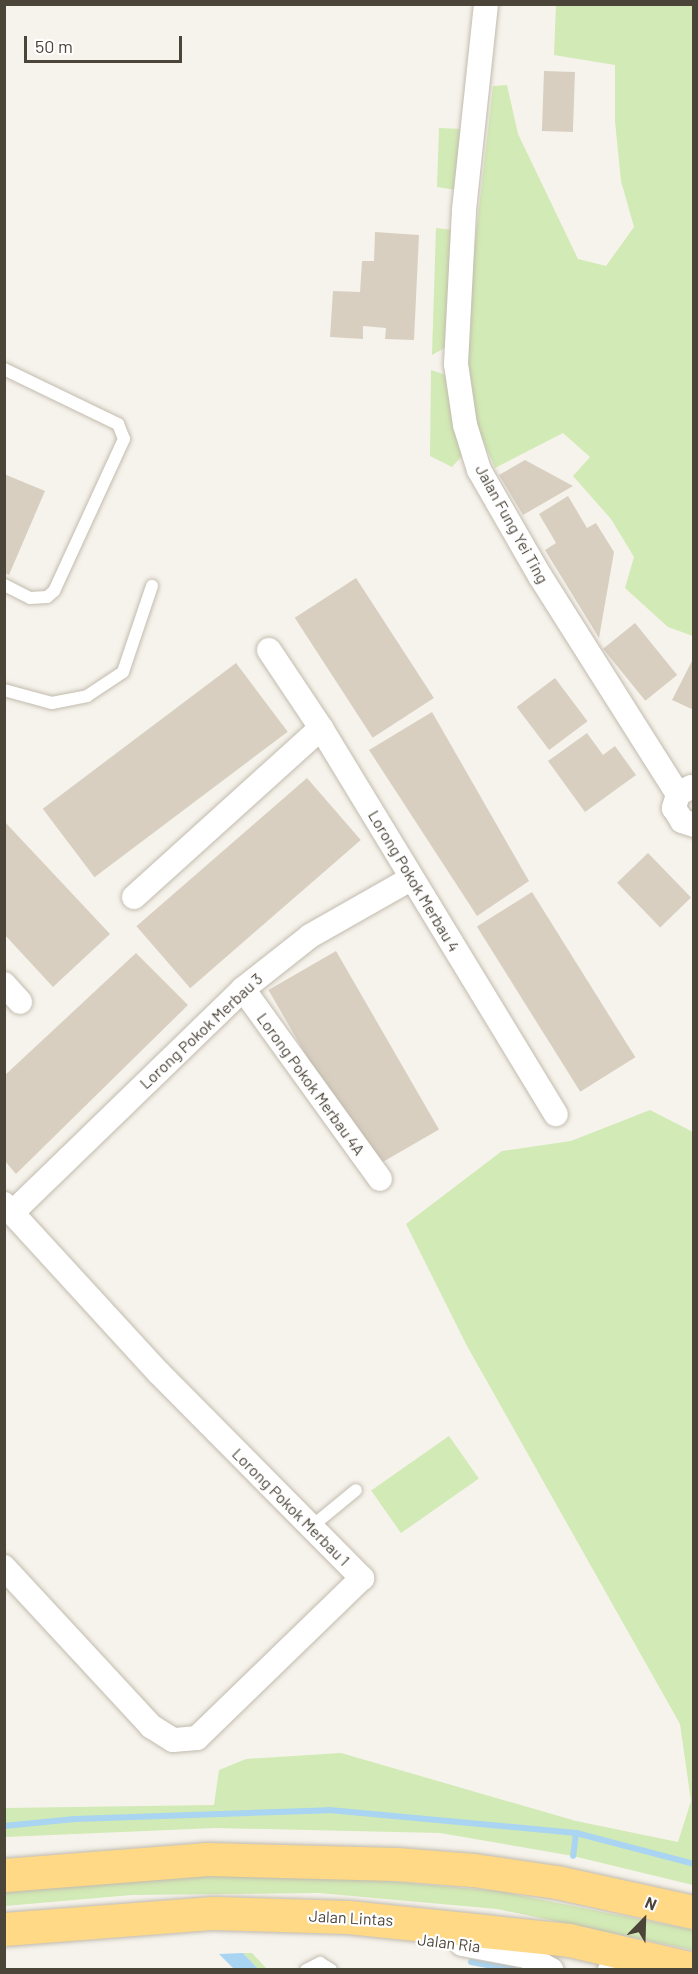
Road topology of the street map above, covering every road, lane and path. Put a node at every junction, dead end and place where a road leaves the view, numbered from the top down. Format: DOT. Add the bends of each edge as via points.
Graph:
graph roads {
  1 [pos="486,4"];
  2 [pos="4,369"];
  3 [pos="4,585"];
  4 [pos="152,586"];
  5 [pos="269,650"];
  6 [pos="4,690"];
  7 [pos="321,728"];
  8 [pos="686,790"];
  9 [pos="693,825"];
  10 [pos="412,878"];
  11 [pos="134,897"];
  12 [pos="243,989"];
  13 [pos="556,1114"];
  14 [pos="380,1179"];
  15 [pos="8,1209"];
  16 [pos="356,1490"];
  17 [pos="311,1527"];
  18 [pos="4,1567"];
  19 [pos="4,1875"];
  20 [pos="693,1912"];
  21 [pos="348,1917"];
  22 [pos="4,1929"];
  23 [pos="693,1969"];
  24 [pos="306,1970"];
  25 [pos="331,1970"];
  26 [pos="551,1970"];
  27 [pos="609,1970"];
  28 [pos="619,1970"];
  1 -- 8 [label="street, Jalan Fung Yei Ting" via="464,211 456,364 465,425 478,470 501,508"];
  2 -- 3 [label="lane" via="118,424 124,439 54,591 47,597 30,598"];
  4 -- 6 [label="lane" via="123,672 87,696 52,703"];
  5 -- 7 [label="street, Lorong Pokok Merbau 4"];
  7 -- 10 [label="street, Lorong Pokok Merbau 4"];
  7 -- 11 [label="street"];
  8 -- 9 [label="street, Jalan Fung Yei Ting" via="676,815"];
  10 -- 12 [label="street, Lorong Pokok Merbau 3" via="310,936"];
  10 -- 13 [label="street, Lorong Pokok Merbau 4"];
  12 -- 14 [label="street, Lorong Pokok Merbau 4A"];
  12 -- 15 [label="street, Lorong Pokok Merbau 3"];
  15 -- 17 [label="street, Lorong Pokok Merbau 1" via="159,1373"];
  16 -- 17 [label="lane"];
  17 -- 18 [label="street, Lorong Pokok Merbau 1" via="362,1578 197,1738 173,1740 151,1726"];
  19 -- 20 [label="highway" via="207,1859 396,1864 556,1882"];
  21 -- 22 [label="highway, Jalan Lintas" via="213,1912"];
  21 -- 23 [label="highway, Jalan Lintas" via="569,1940"];
  21 -- 26 [label="street, Jalan Ria" via="381,1935 526,1956"];
  24 -- 25 [label="lane" via="320,1963"];
  27 -- 28 [label="street"];
}
